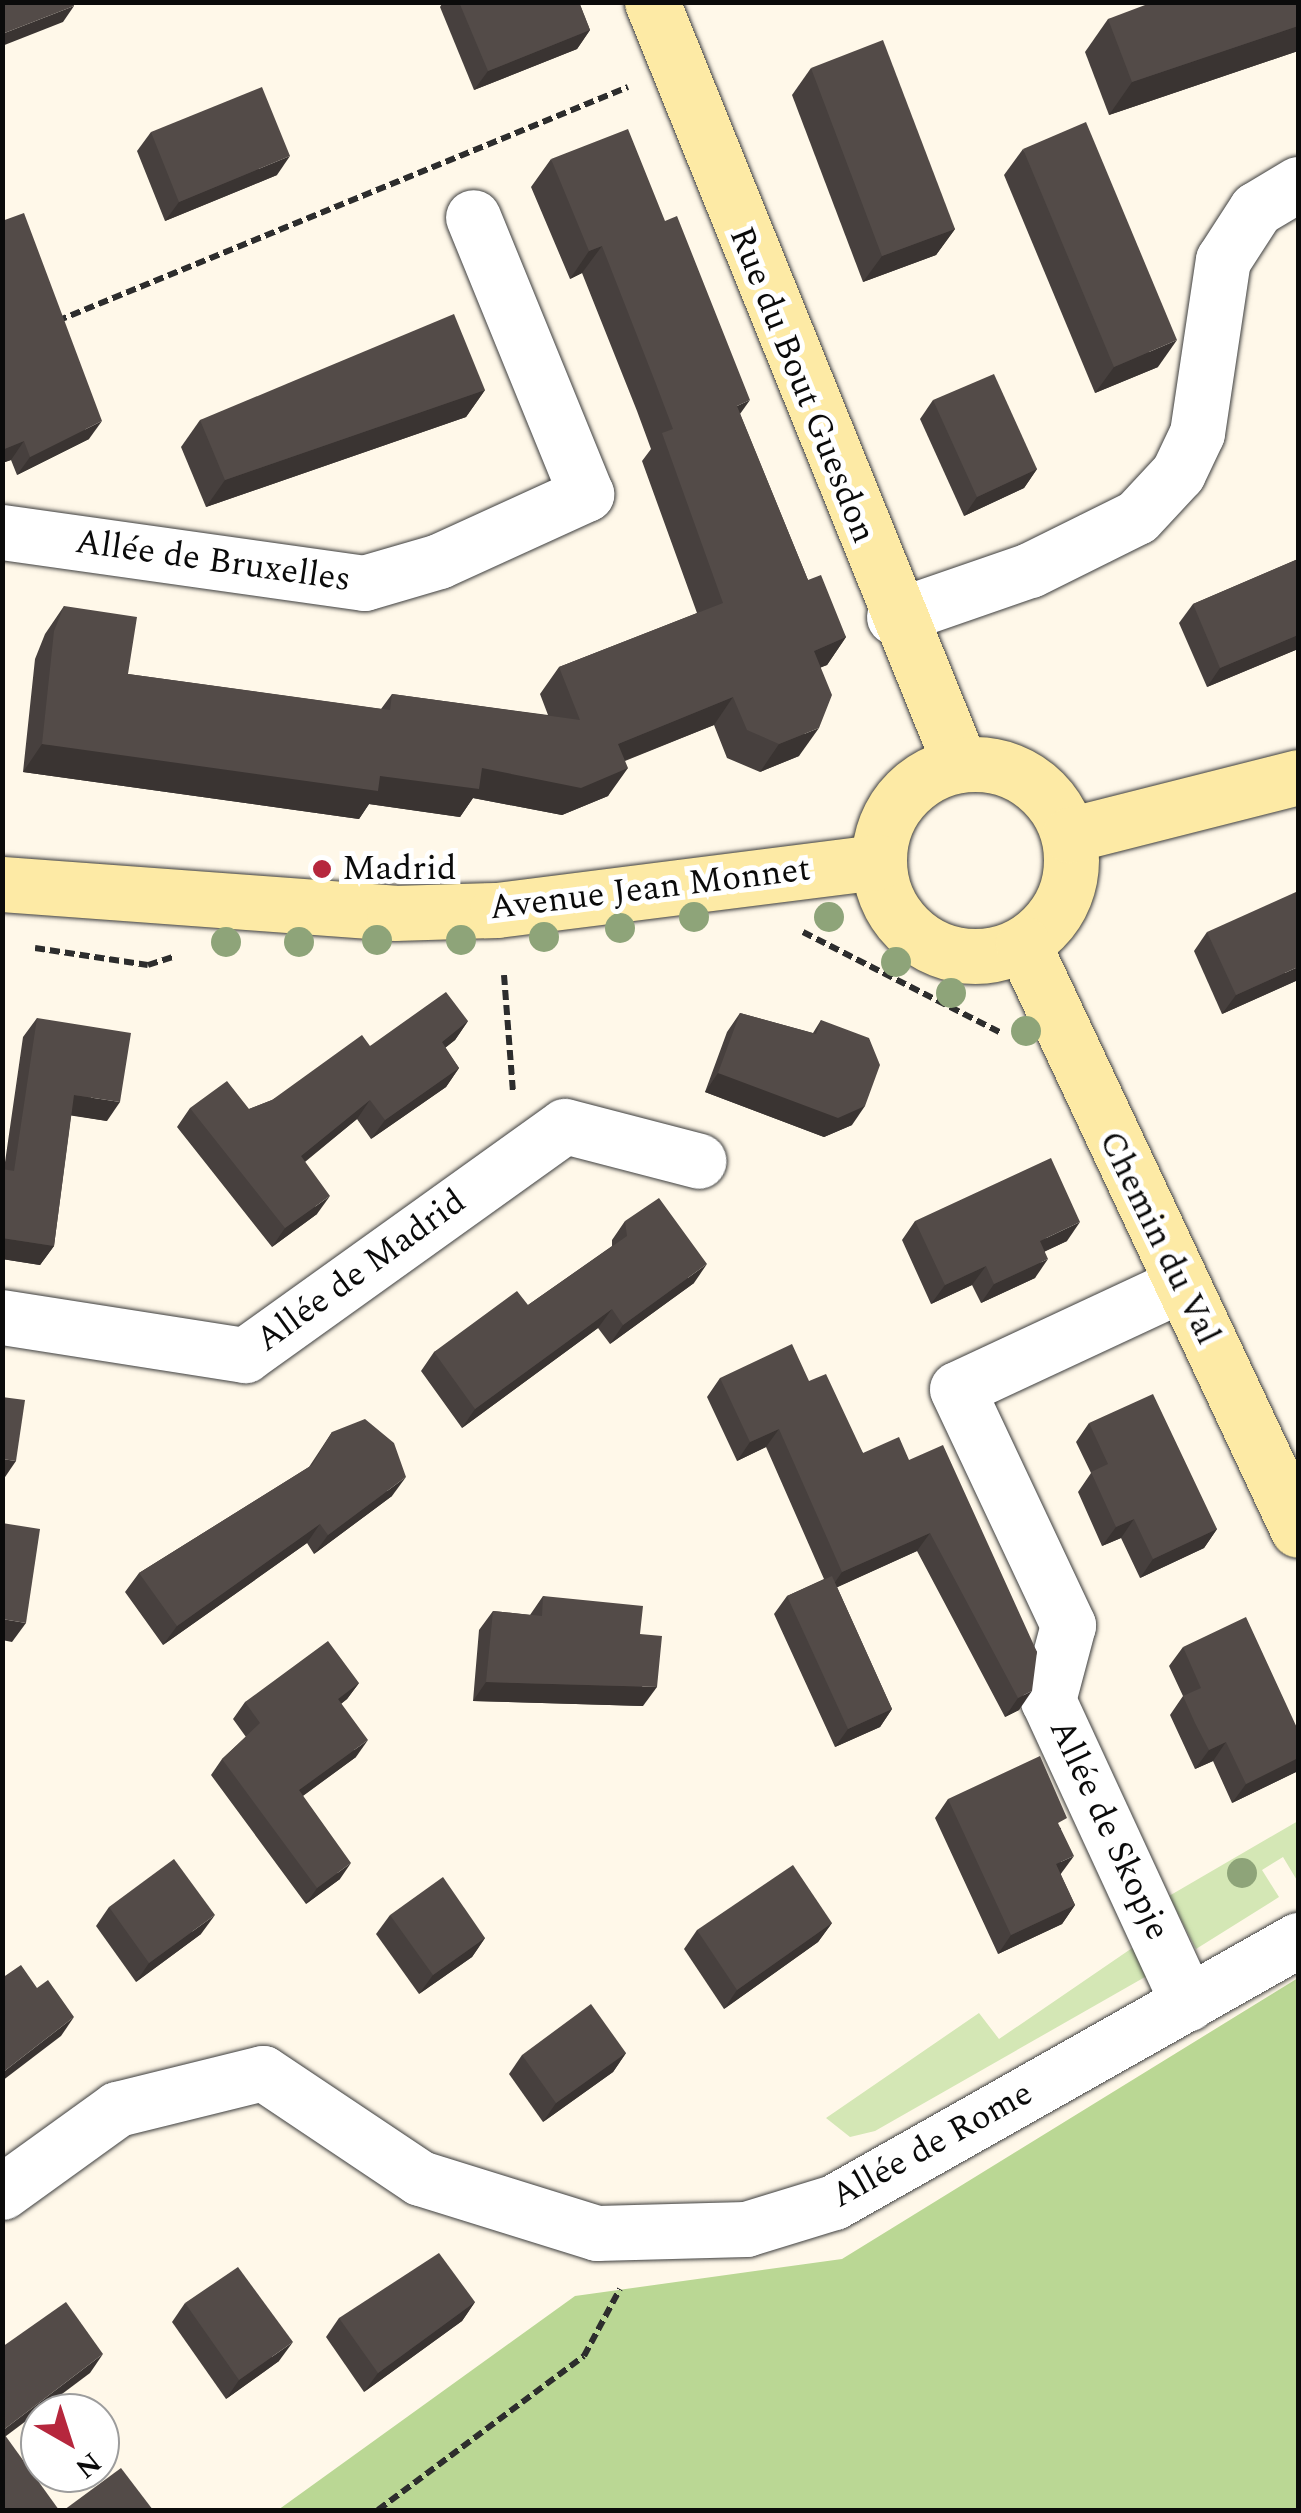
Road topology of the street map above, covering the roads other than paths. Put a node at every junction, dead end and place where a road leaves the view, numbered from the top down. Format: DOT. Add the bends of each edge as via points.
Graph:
graph roads {
  1 [pos="652,2"];
  2 [pos="1298,184"];
  3 [pos="473,217"];
  4 [pos="2,532"];
  5 [pos="894,616"];
  6 [pos="960,764"];
  7 [pos="1298,777"];
  8 [pos="1069,836"];
  9 [pos="878,862"];
  10 [pos="2,884"];
  11 [pos="1024,944"];
  12 [pos="699,1161"];
  13 [pos="1182,1284"];
  14 [pos="2,1317"];
  15 [pos="1298,1530"];
  16 [pos="1298,1940"];
  17 [pos="1188,2002"];
  18 [pos="2,2192"];
  1 -- 5 [label="street, Rue du Bout Guesdon"];
  2 -- 5 [label="street" via="1256,209 1222,260 1197,432 1178,473 1137,517 1030,570"];
  3 -- 4 [label="street, Allée de Bruxelles" via="586,494 440,562 364,584"];
  5 -- 6 [label="street, Rue du Bout Guesdon"];
  6 -- 8 [label="street" via="1031,781"];
  6 -- 9 [label="street" via="910,788 890,814"];
  7 -- 8 [label="street"];
  8 -- 11 [label="street" via="1064,899"];
  9 -- 10 [label="street, Avenue Jean Monnet" via="497,910 394,913"];
  9 -- 11 [label="street" via="887,900 935,948 996,955"];
  11 -- 13 [label="street, Chemin du Val"];
  12 -- 14 [label="street, Allée de Madrid" via="564,1126 246,1355"];
  13 -- 15 [label="street, Chemin du Val"];
  13 -- 17 [label="street, Allée de Skopje" via="957,1388 1068,1625 1048,1700"];
  16 -- 17 [label="street, Allée de Rome"];
  17 -- 18 [label="street, Allée de Rome" via="834,2202 746,2229 597,2233 420,2178 263,2073 117,2110"];
}
